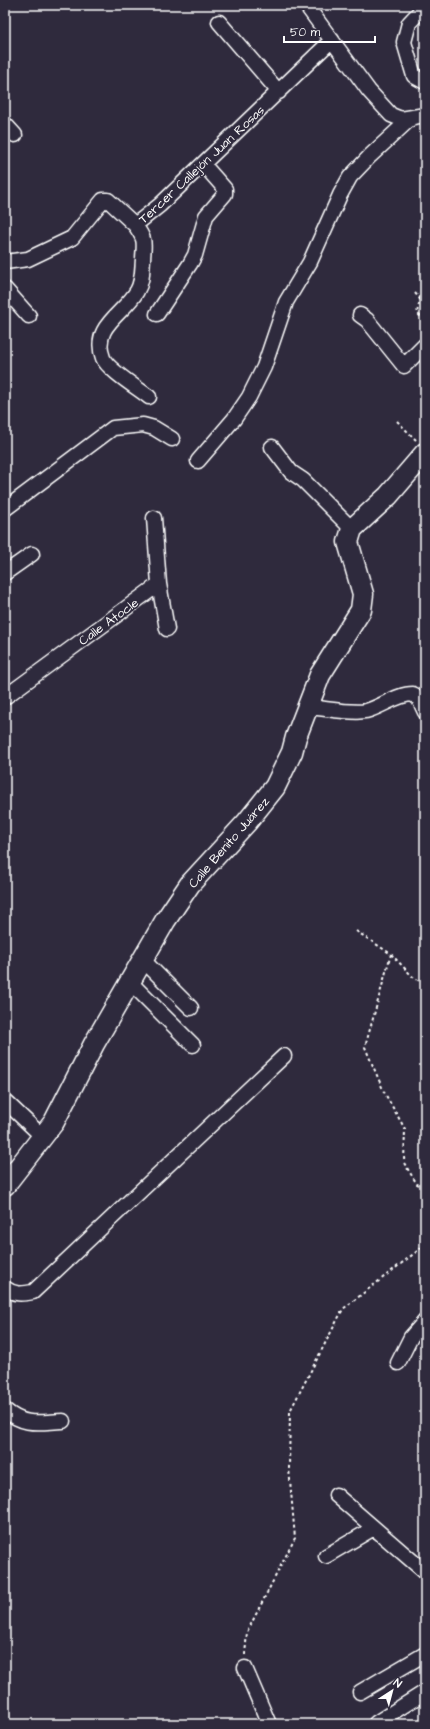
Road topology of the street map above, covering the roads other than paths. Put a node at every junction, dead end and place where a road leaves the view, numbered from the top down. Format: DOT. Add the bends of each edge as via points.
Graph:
graph roads {
  1 [pos="306,5"];
  2 [pos="425,6"];
  3 [pos="219,22"];
  4 [pos="332,40"];
  5 [pos="425,82"];
  6 [pos="279,92"];
  7 [pos="425,116"];
  8 [pos="411,118"];
  9 [pos="5,124"];
  10 [pos="15,136"];
  11 [pos="203,164"];
  12 [pos="135,225"];
  13 [pos="5,262"];
  14 [pos="5,289"];
  15 [pos="157,314"];
  16 [pos="360,315"];
  17 [pos="29,316"];
  18 [pos="425,344"];
  19 [pos="149,397"];
  20 [pos="172,439"];
  21 [pos="272,447"];
  22 [pos="422,449"];
  23 [pos="198,460"];
  24 [pos="5,509"];
  25 [pos="154,518"];
  26 [pos="352,529"];
  27 [pos="32,554"];
  28 [pos="5,573"];
  29 [pos="159,584"];
  30 [pos="167,629"];
  31 [pos="5,697"];
  32 [pos="307,707"];
  33 [pos="425,712"];
  34 [pos="143,960"];
  35 [pos="130,982"];
  36 [pos="191,1008"];
  37 [pos="193,1045"];
  38 [pos="284,1056"];
  39 [pos="5,1101"];
  40 [pos="44,1137"];
  41 [pos="5,1185"];
  42 [pos="5,1288"];
  43 [pos="425,1321"];
  44 [pos="398,1363"];
  45 [pos="5,1410"];
  46 [pos="63,1420"];
  47 [pos="336,1495"];
  48 [pos="374,1528"];
  49 [pos="326,1556"];
  50 [pos="425,1572"];
  51 [pos="425,1654"];
  52 [pos="245,1668"];
  53 [pos="360,1692"];
  54 [pos="425,1692"];
  55 [pos="376,1723"];
  56 [pos="269,1724"];
  1 -- 4 [label="street"];
  2 -- 5 [label="street" via="409,23 404,42 414,76"];
  3 -- 6 [label="street"];
  4 -- 6 [label="street, Tercer Callejón Juan Rosas"];
  4 -- 8 [label="street" via="390,115 401,119"];
  6 -- 11 [label="street, Tercer Callejón Juan Rosas"];
  7 -- 8 [label="street"];
  8 -- 23 [label="street" via="350,177 310,262 286,302 264,367 249,397 234,419"];
  9 -- 10 [label="street"];
  11 -- 12 [label="street, Tercer Callejón Juan Rosas"];
  11 -- 15 [label="street" via="225,189 225,194 206,216 195,255"];
  12 -- 13 [label="street, Tercer Callejón Juan Rosas" via="108,200 104,200 72,238 28,259"];
  12 -- 19 [label="street" via="145,240 142,279 137,292 103,330 101,339 103,358"];
  14 -- 17 [label="street"];
  16 -- 18 [label="street" via="367,320 404,366"];
  20 -- 24 [label="street" via="154,428 143,425 114,428"];
  21 -- 26 [label="street" via="291,472 303,480"];
  22 -- 26 [label="street" via="388,496"];
  25 -- 29 [label="street"];
  26 -- 32 [label="street, Calle Benito Juárez" via="348,542 363,594 361,610 324,666"];
  27 -- 28 [label="street"];
  29 -- 30 [label="street"];
  29 -- 31 [label="street, Calle Atocle"];
  32 -- 33 [label="street" via="364,711 406,694 413,694 419,699"];
  32 -- 34 [label="street, Calle Benito Juárez" via="292,752 275,786 248,822 190,884"];
  34 -- 35 [label="street, Calle Benito Juárez"];
  34 -- 36 [label="street"];
  35 -- 37 [label="street"];
  35 -- 40 [label="street, Calle Benito Juárez"];
  38 -- 42 [label="street" via="32,1292 20,1294"];
  39 -- 40 [label="street"];
  40 -- 41 [label="street, Calle Benito Juárez"];
  43 -- 44 [label="street" via="411,1337"];
  45 -- 46 [label="street" via="26,1423"];
  47 -- 48 [label="street"];
  48 -- 49 [label="street"];
  48 -- 50 [label="street"];
  51 -- 53 [label="street"];
  52 -- 56 [label="street"];
  54 -- 55 [label="street"];
}
